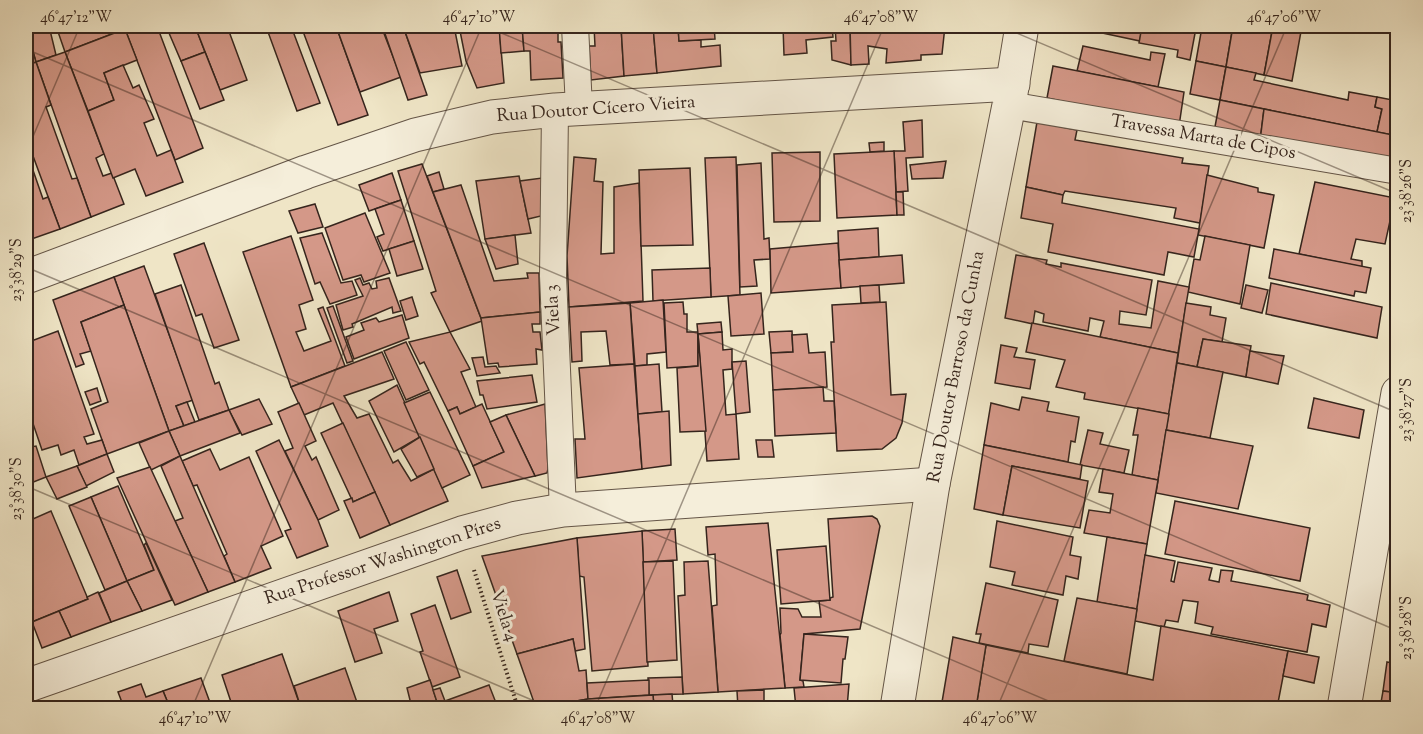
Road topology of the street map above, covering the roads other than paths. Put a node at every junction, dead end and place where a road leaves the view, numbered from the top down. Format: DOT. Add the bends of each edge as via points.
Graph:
graph roads {
  1 [pos="575,26"];
  2 [pos="1022,26"];
  3 [pos="1011,94"];
  4 [pos="567,109"];
  5 [pos="1398,171"];
  6 [pos="26,277"];
  7 [pos="1398,393"];
  8 [pos="933,484"];
  9 [pos="563,510"];
  10 [pos="26,686"];
  11 [pos="897,708"];
  12 [pos="1344,708"];
  1 -- 4 [label="lane, Viela 3"];
  2 -- 3 [label="street, Rua Doutor Barroso da Cunha"];
  3 -- 4 [label="street, Rua Doutor Cícero Vieira"];
  3 -- 5 [label="lane, Travessa Marta de Cipos"];
  3 -- 8 [label="street, Rua Doutor Barroso da Cunha"];
  4 -- 6 [label="street, Rua Doutor Cícero Vieira" via="492,117 416,135 306,171"];
  4 -- 9 [label="lane, Viela 3" via="553,276"];
  7 -- 12 [label="street"];
  8 -- 9 [label="street, Rua Professor Washington Píres"];
  8 -- 11 [label="street, Rua Doutor Barroso da Cunha"];
  9 -- 10 [label="street, Rua Professor Washington Píres" via="462,533"];
}
